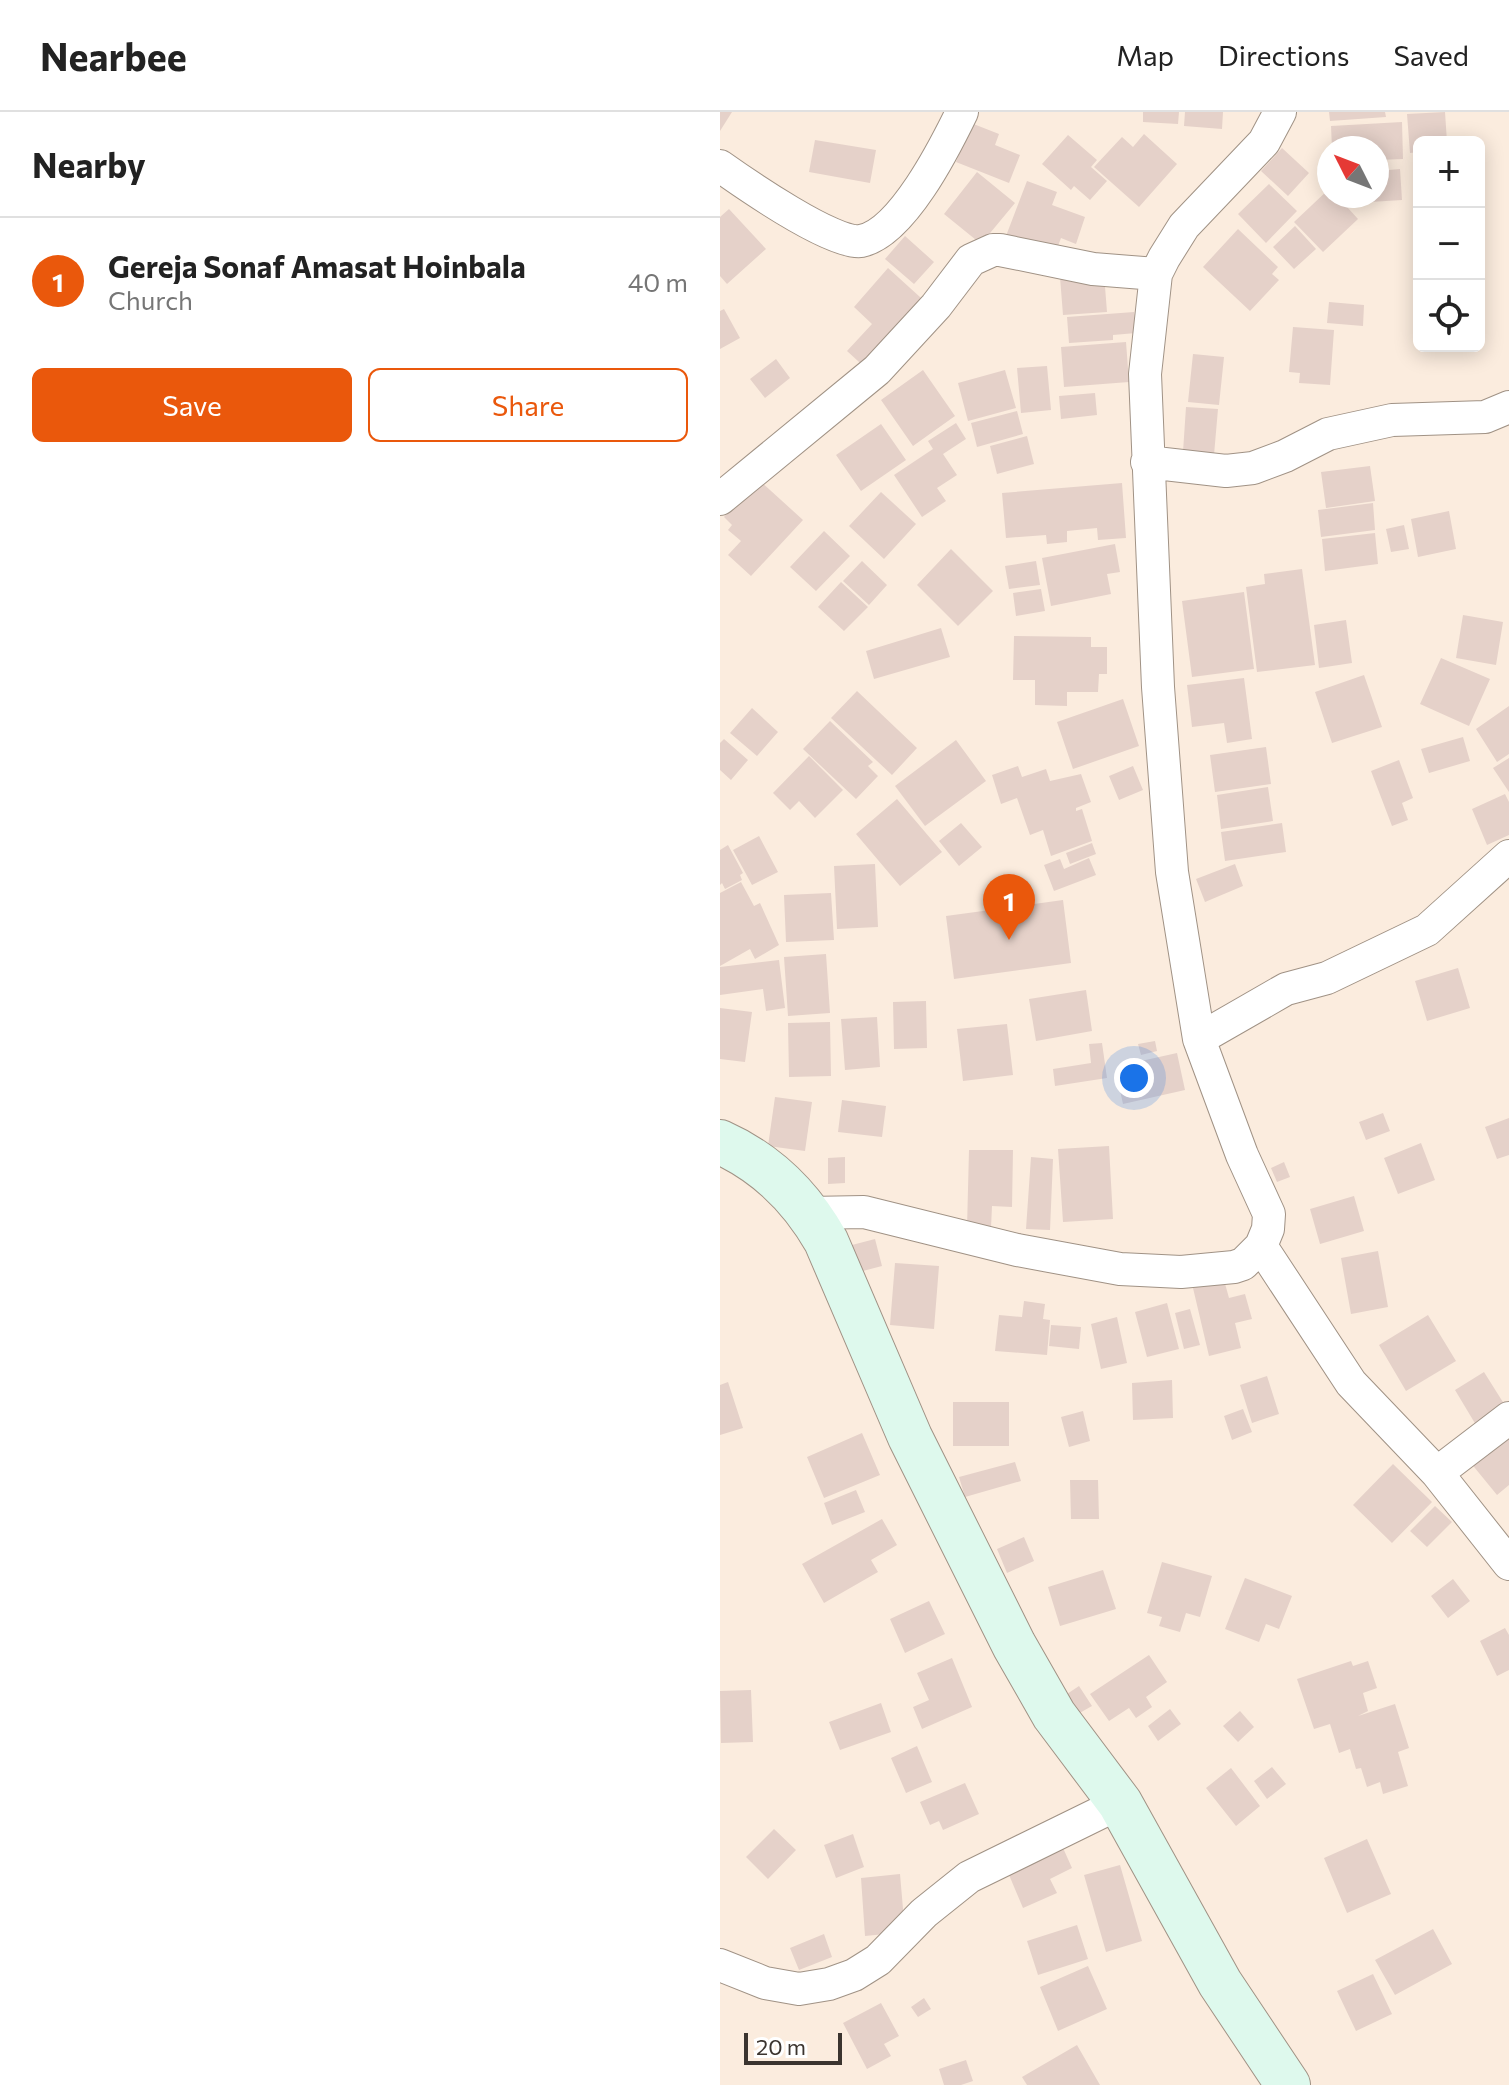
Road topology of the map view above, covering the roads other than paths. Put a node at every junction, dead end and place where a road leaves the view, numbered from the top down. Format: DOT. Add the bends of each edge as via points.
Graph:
graph roads {
  1 [pos="962,112"];
  2 [pos="1280,112"];
  3 [pos="720,166"];
  4 [pos="1156,274"];
  5 [pos="1509,407"];
  6 [pos="1147,462"];
  7 [pos="720,499"];
  8 [pos="1509,856"];
  9 [pos="1199,1039"];
  10 [pos="720,1142"];
  11 [pos="809,1213"];
  12 [pos="1261,1246"];
  13 [pos="1509,1418"];
  14 [pos="1437,1473"];
  15 [pos="1509,1564"];
  16 [pos="1120,1803"];
  17 [pos="720,1965"];
  18 [pos="1288,2085"];
  1 -- 3 [label="street" via="909,203 885,228 860,241 840,239"];
  2 -- 4 [label="street" via="1264,142 1184,226"];
  4 -- 6 [label="street" via="1145,374"];
  4 -- 7 [label="street" via="1093,269 1000,250 971,260 877,370"];
  5 -- 6 [label="street" via="1485,417 1392,420 1328,434 1253,468 1216,471"];
  6 -- 9 [label="street" via="1172,872"];
  8 -- 9 [label="street" via="1427,930 1327,978 1286,989"];
  9 -- 12 [label="street" via="1267,1206 1268,1229"];
  10 -- 11 [label="street" via="782,1181"];
  11 -- 12 [label="street" via="864,1212 1017,1250 1141,1272 1234,1267"];
  11 -- 16 [label="street" via="910,1437 1014,1645 1054,1715"];
  12 -- 14 [label="street" via="1351,1383"];
  13 -- 14 [label="street"];
  14 -- 15 [label="street"];
  16 -- 17 [label="street" via="969,1877 878,1960 854,1975 799,1989 765,1983"];
  16 -- 18 [label="street" via="1220,1983"];
}
